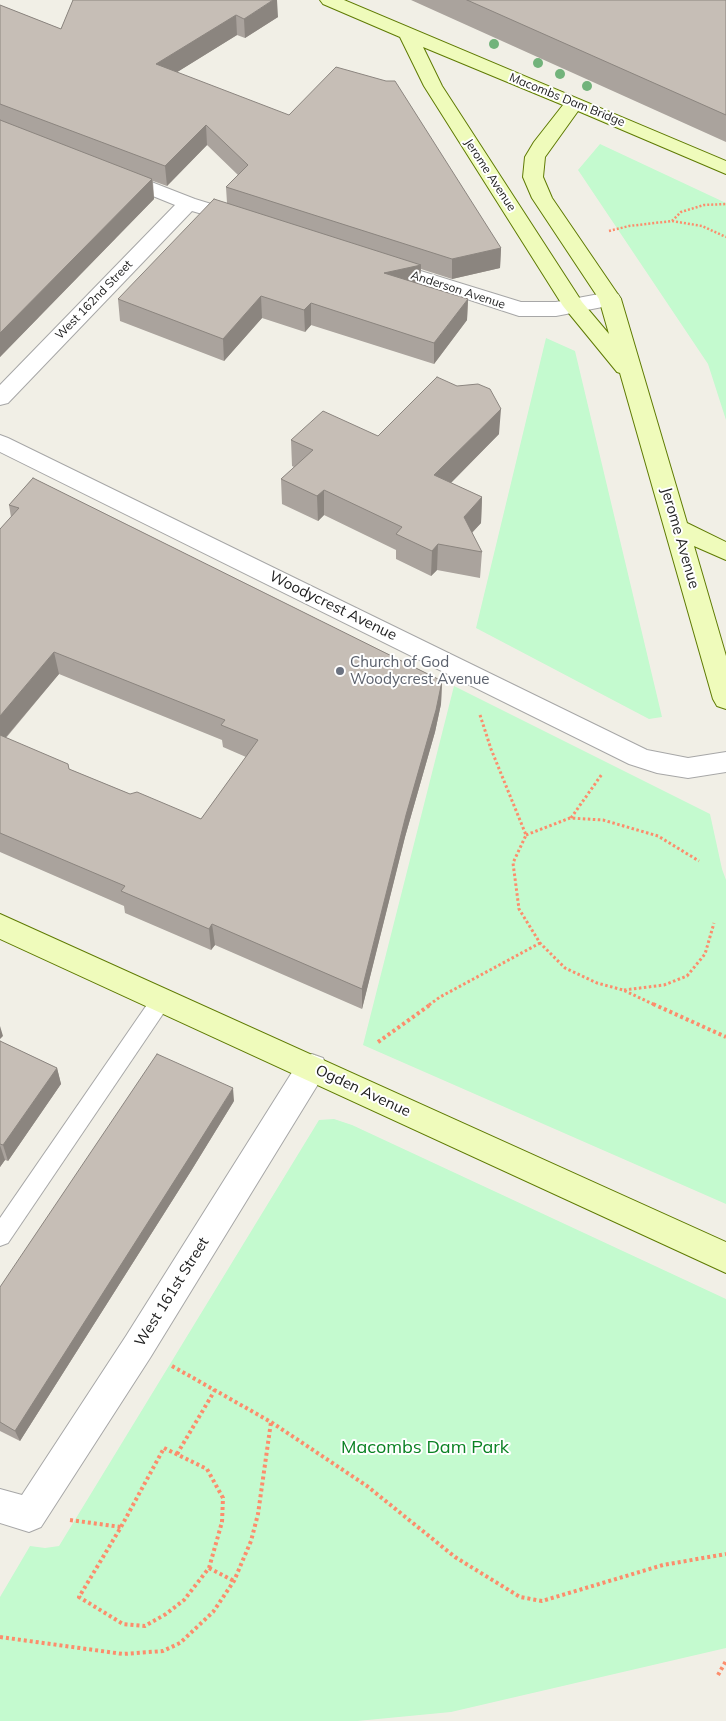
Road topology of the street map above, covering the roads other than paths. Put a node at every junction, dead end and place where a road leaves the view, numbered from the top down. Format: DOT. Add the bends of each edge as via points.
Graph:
graph roads {
  1 [pos="329,0"];
  2 [pos="407,34"];
  3 [pos="574,103"];
  4 [pos="98,168"];
  5 [pos="726,168"];
  6 [pos="188,202"];
  7 [pos="254,224"];
  8 [pos="368,261"];
  9 [pos="610,299"];
  10 [pos="574,306"];
  11 [pos="634,378"];
  12 [pos="0,398"];
  13 [pos="0,443"];
  14 [pos="677,528"];
  15 [pos="726,552"];
  16 [pos="726,698"];
  17 [pos="726,762"];
  18 [pos="0,926"];
  19 [pos="162,999"];
  20 [pos="312,1067"];
  21 [pos="0,1236"];
  22 [pos="726,1258"];
  23 [pos="15,1511"];
  1 -- 2 [label="main road"];
  2 -- 3 [label="main road, Macombs Dam Bridge"];
  2 -- 10 [label="main road, Jerome Avenue" via="433,86"];
  3 -- 5 [label="main road, Macombs Dam Bridge"];
  3 -- 9 [label="main road, Jerome Avenue" via="541,146 535,157 533,177 542,198"];
  4 -- 6 [label="street"];
  6 -- 7 [label="street"];
  6 -- 12 [label="street, West 162nd Street"];
  8 -- 10 [label="street, Anderson Avenue" via="519,308 540,310"];
  9 -- 10 [label="street, Anderson Avenue"];
  9 -- 11 [label="main road, Jerome Avenue"];
  10 -- 11 [label="main road, Jerome Avenue"];
  11 -- 14 [label="main road, Jerome Avenue"];
  13 -- 17 [label="street, Woodycrest Avenue" via="638,757 688,768"];
  14 -- 15 [label="main road"];
  14 -- 16 [label="main road, Jerome Avenue"];
  18 -- 19 [label="main road, Ogden Avenue"];
  19 -- 20 [label="main road, Ogden Avenue"];
  19 -- 21 [label="lane"];
  20 -- 22 [label="main road, Ogden Avenue"];
  20 -- 23 [label="street, West 161st Street" via="138,1347"];
}
